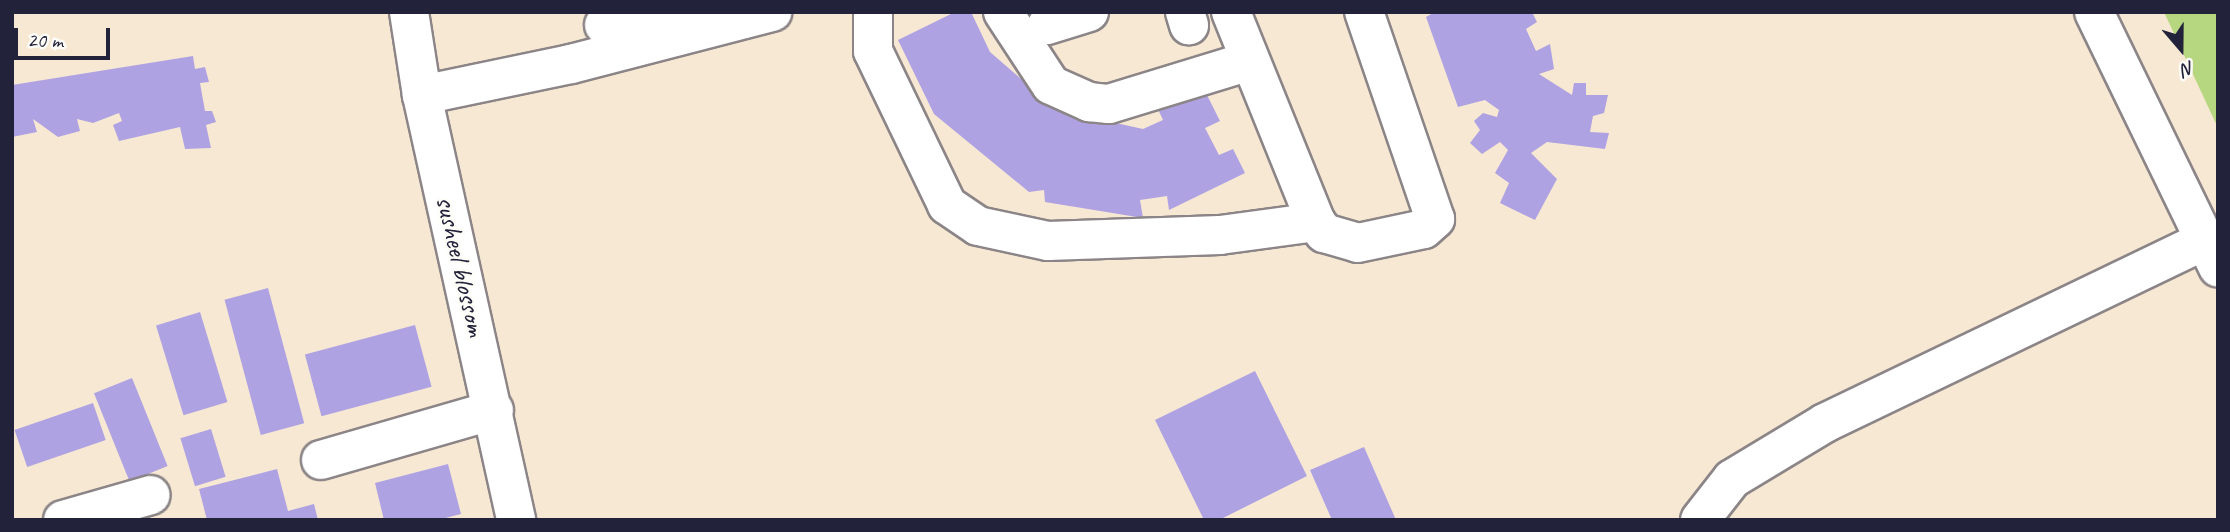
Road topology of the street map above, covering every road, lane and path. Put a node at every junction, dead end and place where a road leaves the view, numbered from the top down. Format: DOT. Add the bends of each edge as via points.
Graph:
graph roads {
  1 [pos="409,12"];
  2 [pos="678,12"];
  3 [pos="772,12"];
  4 [pos="1003,12"];
  5 [pos="1089,12"];
  6 [pos="1364,12"];
  7 [pos="2094,12"];
  8 [pos="875,13"];
  9 [pos="1047,25"];
  10 [pos="605,31"];
  11 [pos="1240,36"];
  12 [pos="422,95"];
  13 [pos="1316,222"];
  14 [pos="2211,253"];
  15 [pos="494,411"];
  16 [pos="320,460"];
  17 [pos="151,495"];
  18 [pos="62,520"];
  19 [pos="516,520"];
  20 [pos="1700,520"];
  1 -- 12 [label="street, susheel blossom"];
  2 -- 10 [label="street"];
  3 -- 10 [label="street"];
  4 -- 11 [label="street" via="1051,85 1075,96"];
  5 -- 9 [label="street"];
  6 -- 13 [label="street" via="1435,219 1424,229 1358,243 1324,233"];
  7 -- 14 [label="street"];
  8 -- 13 [label="street" via="873,51 947,205 978,226 1048,241 1220,234"];
  10 -- 12 [label="street"];
  11 -- 13 [label="street"];
  12 -- 15 [label="street, susheel blossom"];
  14 -- 20 [label="street" via="1825,423 1732,479"];
  15 -- 16 [label="street"];
  15 -- 19 [label="street, susheel blossom"];
  17 -- 18 [label="street"];
}
